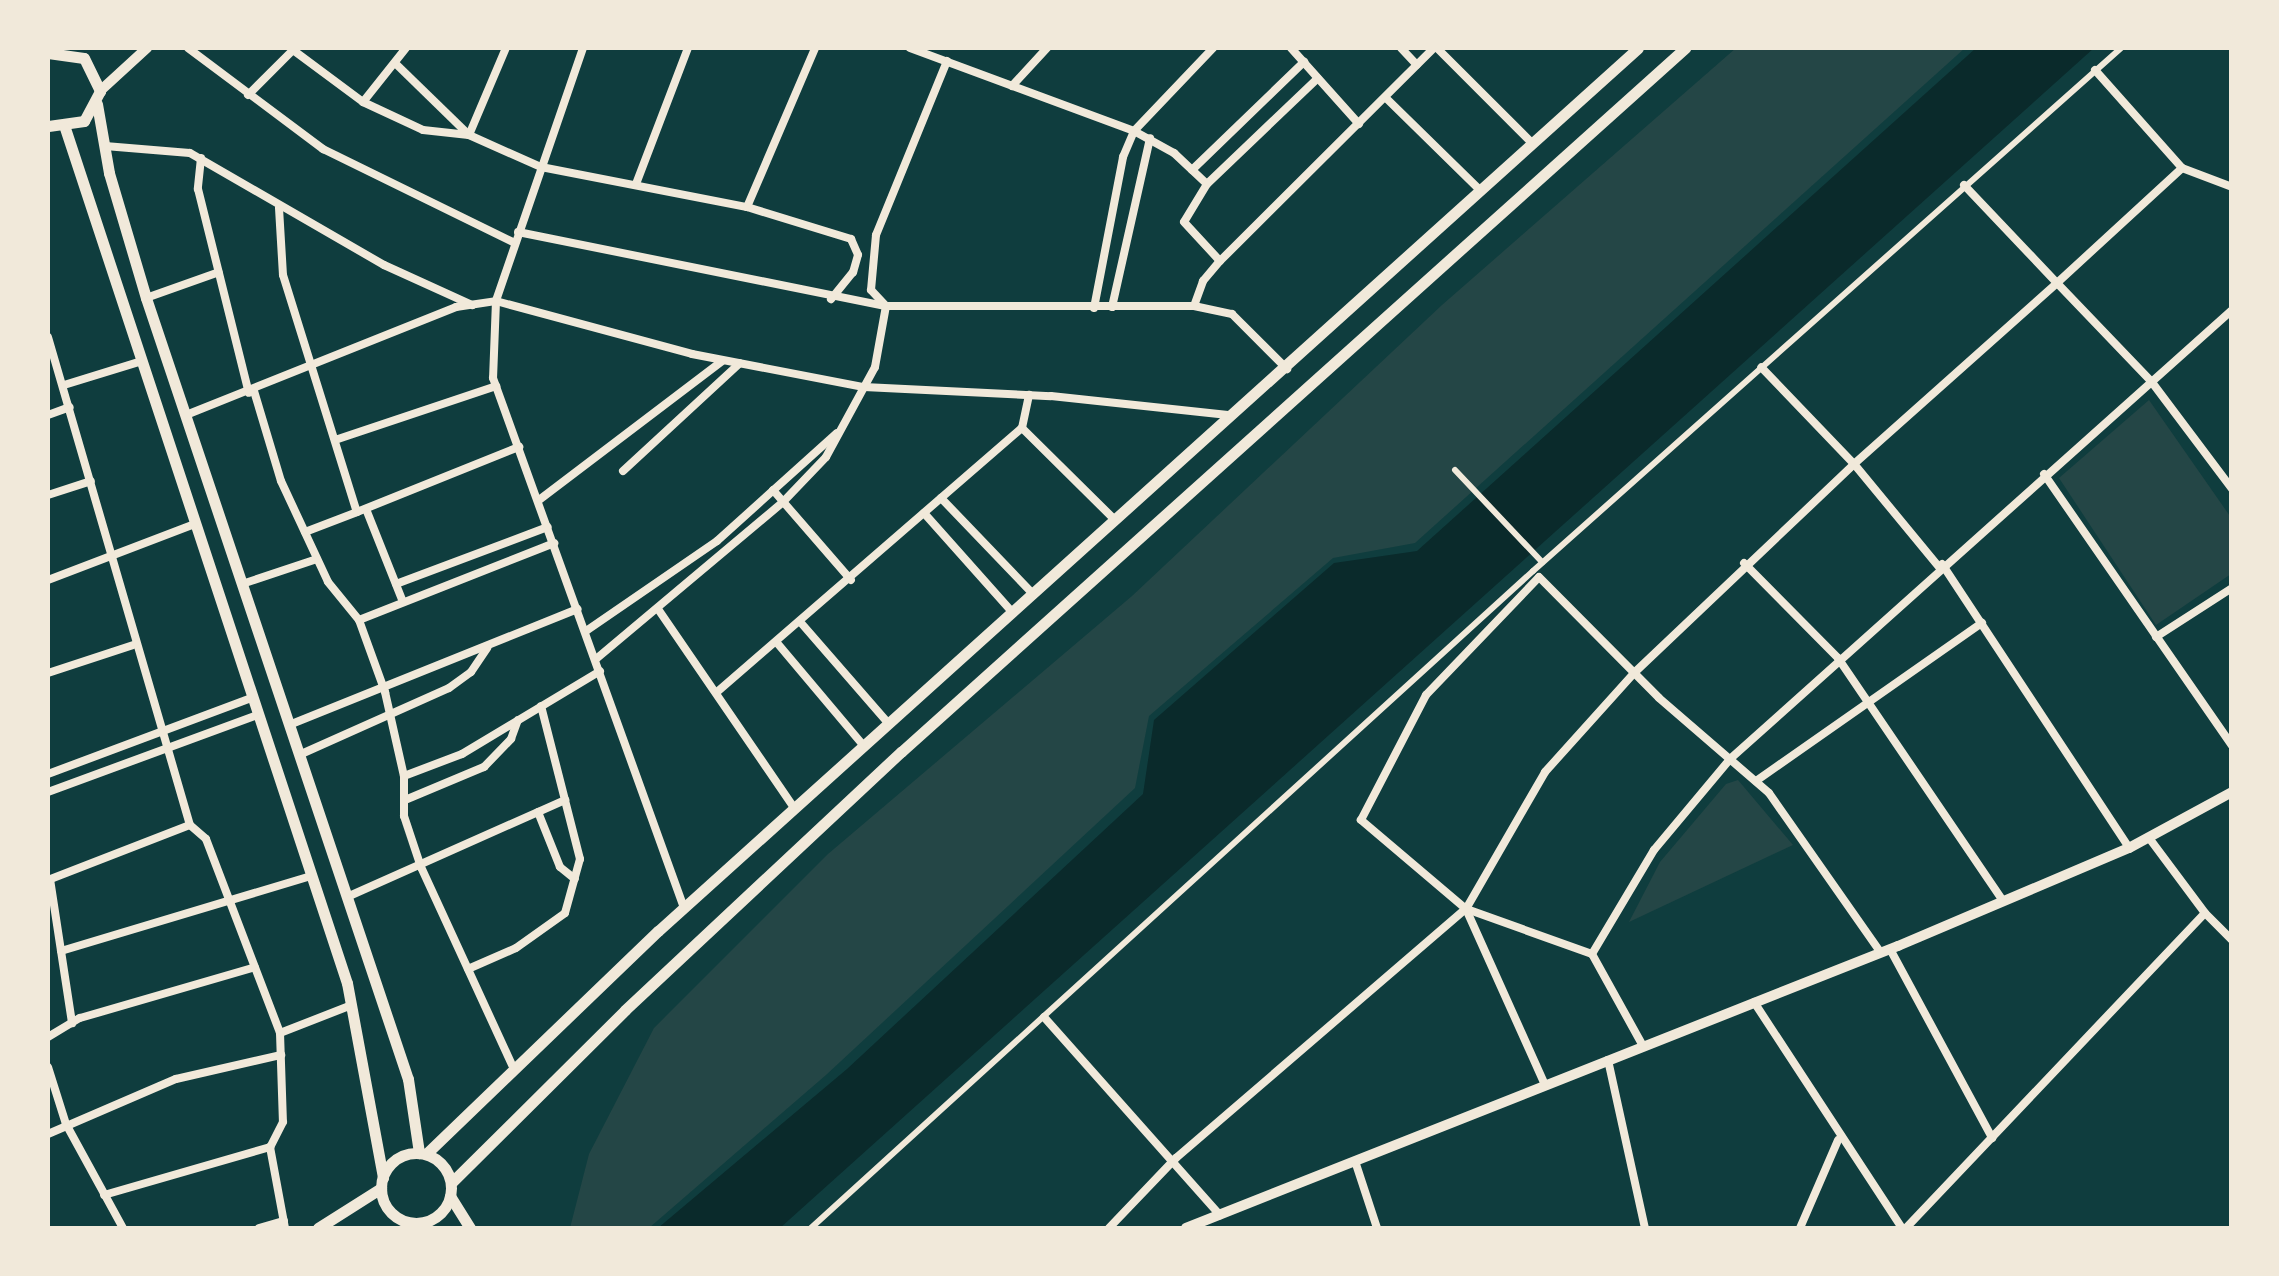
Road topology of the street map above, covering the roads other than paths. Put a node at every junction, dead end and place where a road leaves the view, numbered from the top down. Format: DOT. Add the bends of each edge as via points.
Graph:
graph roads {
  1 [pos="146,48"];
  2 [pos="188,48"];
  3 [pos="406,48"];
  4 [pos="506,48"];
  5 [pos="569,48"];
  6 [pos="688,48"];
  7 [pos="815,48"];
  8 [pos="910,48"];
  9 [pos="1047,48"];
  10 [pos="1213,48"];
  11 [pos="1291,48"];
  12 [pos="1401,48"];
  13 [pos="1436,48"];
  14 [pos="1638,48"];
  15 [pos="1685,48"];
  16 [pos="2121,48"];
  17 [pos="294,49"];
  18 [pos="54,50"];
  19 [pos="582,50"];
  20 [pos="923,50"];
  21 [pos="947,61"];
  22 [pos="394,62"];
  23 [pos="1304,62"];
  24 [pos="1417,65"];
  25 [pos="2095,70"];
  26 [pos="1318,78"];
  27 [pos="1012,86"];
  28 [pos="248,94"];
  29 [pos="98,98"];
  30 [pos="1386,98"];
  31 [pos="364,102"];
  32 [pos="1359,124"];
  33 [pos="54,129"];
  34 [pos="1134,131"];
  35 [pos="469,135"];
  36 [pos="1150,138"];
  37 [pos="1532,143"];
  38 [pos="105,146"];
  39 [pos="201,158"];
  40 [pos="541,167"];
  41 [pos="2182,168"];
  42 [pos="1192,170"];
  43 [pos="636,184"];
  44 [pos="1207,184"];
  45 [pos="1964,185"];
  46 [pos="2232,187"];
  47 [pos="1481,191"];
  48 [pos="747,207"];
  49 [pos="279,208"];
  50 [pos="518,232"];
  51 [pos="515,243"];
  52 [pos="1220,261"];
  53 [pos="219,272"];
  54 [pos="2057,283"];
  55 [pos="146,298"];
  56 [pos="831,299"];
  57 [pos="496,301"];
  58 [pos="472,305"];
  59 [pos="886,306"];
  60 [pos="1194,306"];
  61 [pos="1094,308"];
  62 [pos="1112,308"];
  63 [pos="2232,310"];
  64 [pos="48,337"];
  65 [pos="723,360"];
  66 [pos="142,362"];
  67 [pos="740,364"];
  68 [pos="1761,366"];
  69 [pos="314,368"];
  70 [pos="1287,369"];
  71 [pos="2151,381"];
  72 [pos="64,386"];
  73 [pos="496,386"];
  74 [pos="864,387"];
  75 [pos="251,392"];
  76 [pos="1029,395"];
  77 [pos="70,407"];
  78 [pos="186,415"];
  79 [pos="48,416"];
  80 [pos="1234,416"];
  81 [pos="1022,428"];
  82 [pos="840,430"];
  83 [pos="338,439"];
  84 [pos="519,448"];
  85 [pos="1854,464"];
  86 [pos="1454,470"];
  87 [pos="622,471"];
  88 [pos="2044,474"];
  89 [pos="91,481"];
  90 [pos="2232,489"];
  91 [pos="773,490"];
  92 [pos="48,494"];
  93 [pos="940,498"];
  94 [pos="539,500"];
  95 [pos="783,502"];
  96 [pos="362,511"];
  97 [pos="924,512"];
  98 [pos="1116,521"];
  99 [pos="195,524"];
  100 [pos="548,527"];
  101 [pos="305,532"];
  102 [pos="554,543"];
  103 [pos="109,557"];
  104 [pos="317,559"];
  105 [pos="1542,562"];
  106 [pos="1744,564"];
  107 [pos="1940,566"];
  108 [pos="48,580"];
  109 [pos="850,580"];
  110 [pos="242,584"];
  111 [pos="396,584"];
  112 [pos="2232,588"];
  113 [pos="1034,595"];
  114 [pos="403,602"];
  115 [pos="658,608"];
  116 [pos="578,609"];
  117 [pos="1013,614"];
  118 [pos="359,620"];
  119 [pos="1982,623"];
  120 [pos="802,624"];
  121 [pos="586,632"];
  122 [pos="2156,637"];
  123 [pos="261,641"];
  124 [pos="778,644"];
  125 [pos="134,645"];
  126 [pos="488,647"];
  127 [pos="235,649"];
  128 [pos="1838,658"];
  129 [pos="596,659"];
  130 [pos="600,671"];
  131 [pos="48,673"];
  132 [pos="1634,673"];
  133 [pos="385,692"];
  134 [pos="717,692"];
  135 [pos="251,698"];
  136 [pos="1870,704"];
  137 [pos="541,706"];
  138 [pos="255,716"];
  139 [pos="389,717"];
  140 [pos="518,720"];
  141 [pos="890,724"];
  142 [pos="289,725"];
  143 [pos="162,731"];
  144 [pos="864,746"];
  145 [pos="2232,746"];
  146 [pos="168,747"];
  147 [pos="299,756"];
  148 [pos="1730,759"];
  149 [pos="48,774"];
  150 [pos="404,776"];
  151 [pos="1756,781"];
  152 [pos="48,792"];
  153 [pos="2232,792"];
  154 [pos="404,800"];
  155 [pos="565,800"];
  156 [pos="794,809"];
  157 [pos="538,812"];
  158 [pos="190,824"];
  159 [pos="2148,838"];
  160 [pos="2129,848"];
  161 [pos="421,867"];
  162 [pos="311,876"];
  163 [pos="49,879"];
  164 [pos="576,879"];
  165 [pos="347,897"];
  166 [pos="2003,901"];
  167 [pos="230,902"];
  168 [pos="684,908"];
  169 [pos="1466,909"];
  170 [pos="2206,913"];
  171 [pos="2232,940"];
  172 [pos="61,951"];
  173 [pos="1885,951"];
  174 [pos="1592,954"];
  175 [pos="255,967"];
  176 [pos="468,969"];
  177 [pos="1754,1002"];
  178 [pos="352,1006"];
  179 [pos="1044,1017"];
  180 [pos="72,1022"];
  181 [pos="280,1033"];
  182 [pos="48,1037"];
  183 [pos="1643,1046"];
  184 [pos="281,1055"];
  185 [pos="1608,1060"];
  186 [pos="512,1066"];
  187 [pos="48,1067"];
  188 [pos="1545,1086"];
  189 [pos="66,1124"];
  190 [pos="48,1134"];
  191 [pos="1992,1138"];
  192 [pos="1838,1140"];
  193 [pos="270,1147"];
  194 [pos="422,1154"];
  195 [pos="1176,1158"];
  196 [pos="1355,1161"];
  197 [pos="382,1183"];
  198 [pos="451,1189"];
  199 [pos="104,1195"];
  200 [pos="1220,1215"];
  201 [pos="284,1225"];
  202 [pos="409,1225"];
  203 [pos="122,1228"];
  204 [pos="259,1228"];
  205 [pos="318,1228"];
  206 [pos="470,1228"];
  207 [pos="811,1228"];
  208 [pos="1109,1228"];
  209 [pos="1186,1228"];
  210 [pos="1377,1228"];
  211 [pos="1646,1228"];
  212 [pos="1800,1228"];
  213 [pos="1904,1228"];
  1 -- 29 [label="street"];
  2 -- 28 [label="street"];
  3 -- 22 [label="street"];
  4 -- 35 [label="street"];
  5 -- 19 [label="street"];
  6 -- 43 [label="street"];
  7 -- 48 [label="street"];
  8 -- 20 [label="street"];
  9 -- 27 [label="street"];
  10 -- 34 [label="street"];
  11 -- 23 [label="street"];
  12 -- 24 [label="street"];
  13 -- 24 [label="street"];
  13 -- 37 [label="street"];
  14 -- 37 [label="main road"];
  15 -- 198 [label="main road" via="901,752 625,1010"];
  16 -- 25 [label="street"];
  17 -- 28 [label="street"];
  17 -- 31 [label="street"];
  18 -- 29 [label="main road" via="84,58"];
  19 -- 40 [label="street"];
  20 -- 21 [label="street"];
  21 -- 27 [label="street"];
  21 -- 59 [label="street" via="876,235 872,290"];
  22 -- 31 [label="street"];
  22 -- 35 [label="street"];
  23 -- 26 [label="street"];
  23 -- 42 [label="street"];
  24 -- 30 [label="street"];
  25 -- 41 [label="street"];
  25 -- 45 [label="street"];
  26 -- 32 [label="street"];
  26 -- 44 [label="street"];
  27 -- 34 [label="street"];
  28 -- 51 [label="street" via="322,149"];
  29 -- 33 [label="main road" via="84,120"];
  29 -- 38 [label="main road"];
  30 -- 32 [label="street"];
  30 -- 47 [label="street"];
  31 -- 35 [label="street" via="423,130"];
  32 -- 52 [label="street"];
  33 -- 66 [label="main road"];
  34 -- 36 [label="street"];
  34 -- 61 [label="street"];
  35 -- 40 [label="street"];
  36 -- 42 [label="street"];
  36 -- 62 [label="street"];
  37 -- 47 [label="main road"];
  38 -- 39 [label="street"];
  38 -- 55 [label="main road"];
  39 -- 49 [label="street"];
  39 -- 53 [label="street" via="198,189"];
  40 -- 43 [label="street"];
  40 -- 50 [label="street"];
  41 -- 46 [label="street"];
  41 -- 54 [label="street"];
  42 -- 44 [label="street"];
  43 -- 48 [label="street"];
  44 -- 52 [label="street" via="1184,222"];
  45 -- 54 [label="street"];
  45 -- 68 [label="street"];
  47 -- 70 [label="main road"];
  48 -- 56 [label="street" via="851,239 858,255 854,272"];
  49 -- 58 [label="street"];
  49 -- 69 [label="street" via="283,275"];
  50 -- 51 [label="street"];
  50 -- 56 [label="street"];
  51 -- 57 [label="street"];
  52 -- 60 [label="street" via="1203,280"];
  53 -- 55 [label="street"];
  53 -- 75 [label="street"];
  54 -- 71 [label="street"];
  54 -- 85 [label="street"];
  55 -- 78 [label="main road"];
  56 -- 59 [label="street"];
  57 -- 58 [label="street"];
  57 -- 65 [label="street"];
  57 -- 73 [label="street"];
  58 -- 69 [label="street" via="340,351"];
  59 -- 61 [label="street"];
  59 -- 74 [label="street"];
  60 -- 62 [label="street"];
  60 -- 70 [label="street" via="1232,314"];
  61 -- 62 [label="street"];
  63 -- 71 [label="street"];
  64 -- 72 [label="street"];
  65 -- 67 [label="street"];
  65 -- 94 [label="street"];
  66 -- 72 [label="street"];
  66 -- 99 [label="main road"];
  67 -- 74 [label="street"];
  67 -- 87 [label="street"];
  68 -- 85 [label="street"];
  68 -- 105 [label="street"];
  69 -- 75 [label="street"];
  69 -- 83 [label="street"];
  70 -- 80 [label="main road"];
  71 -- 88 [label="street"];
  71 -- 90 [label="street"];
  72 -- 77 [label="street"];
  73 -- 83 [label="street"];
  73 -- 84 [label="street"];
  74 -- 76 [label="street"];
  74 -- 82 [label="street"];
  75 -- 78 [label="street"];
  75 -- 101 [label="street"];
  76 -- 80 [label="street"];
  76 -- 81 [label="street"];
  77 -- 79 [label="street"];
  77 -- 89 [label="street"];
  78 -- 110 [label="main road"];
  80 -- 98 [label="main road"];
  81 -- 93 [label="street"];
  81 -- 98 [label="street"];
  82 -- 91 [label="street"];
  82 -- 95 [label="street" via="826,457"];
  83 -- 96 [label="street"];
  84 -- 94 [label="street"];
  84 -- 96 [label="street"];
  85 -- 106 [label="street"];
  85 -- 107 [label="street"];
  86 -- 105 [label="street"];
  88 -- 107 [label="street"];
  88 -- 122 [label="street"];
  89 -- 92 [label="street"];
  89 -- 103 [label="street"];
  91 -- 95 [label="street"];
  91 -- 121 [label="street" via="716,542"];
  93 -- 97 [label="street"];
  93 -- 113 [label="street"];
  94 -- 100 [label="street"];
  95 -- 109 [label="street"];
  95 -- 115 [label="street"];
  96 -- 101 [label="street"];
  96 -- 111 [label="street"];
  97 -- 109 [label="street"];
  97 -- 117 [label="street"];
  98 -- 113 [label="main road"];
  99 -- 103 [label="street"];
  99 -- 127 [label="main road"];
  100 -- 102 [label="street"];
  100 -- 111 [label="street"];
  101 -- 104 [label="street"];
  102 -- 114 [label="street"];
  102 -- 116 [label="street"];
  103 -- 108 [label="street"];
  103 -- 125 [label="street"];
  104 -- 110 [label="street"];
  104 -- 118 [label="street"];
  105 -- 179 [label="street"];
  106 -- 128 [label="street"];
  106 -- 132 [label="street"];
  107 -- 119 [label="street"];
  107 -- 128 [label="street"];
  109 -- 120 [label="street"];
  110 -- 123 [label="main road"];
  111 -- 114 [label="street"];
  112 -- 122 [label="street"];
  113 -- 117 [label="main road"];
  114 -- 118 [label="street"];
  115 -- 129 [label="street"];
  115 -- 134 [label="street"];
  116 -- 121 [label="street"];
  116 -- 126 [label="street"];
  117 -- 141 [label="main road"];
  118 -- 133 [label="street"];
  119 -- 136 [label="street"];
  119 -- 160 [label="street"];
  120 -- 124 [label="street"];
  120 -- 141 [label="street"];
  121 -- 129 [label="street"];
  122 -- 145 [label="street"];
  123 -- 127 [label="main road"];
  123 -- 142 [label="main road"];
  124 -- 134 [label="street"];
  124 -- 144 [label="street"];
  125 -- 131 [label="street"];
  125 -- 143 [label="street"];
  126 -- 133 [label="street"];
  126 -- 139 [label="street" via="472,672"];
  127 -- 135 [label="main road"];
  128 -- 136 [label="street"];
  128 -- 148 [label="street"];
  129 -- 130 [label="street"];
  130 -- 137 [label="street"];
  130 -- 168 [label="street"];
  132 -- 148 [label="street"];
  132 -- 169 [label="street" via="1545,772"];
  132 -- 169 [label="street" via="1539,577 1426,695 1362,820"];
  133 -- 139 [label="street"];
  133 -- 142 [label="street"];
  134 -- 156 [label="street"];
  135 -- 138 [label="main road"];
  135 -- 143 [label="street"];
  136 -- 151 [label="street"];
  136 -- 166 [label="street"];
  137 -- 140 [label="street"];
  137 -- 155 [label="street"];
  138 -- 146 [label="street"];
  138 -- 162 [label="main road"];
  139 -- 147 [label="street"];
  139 -- 150 [label="street"];
  140 -- 150 [label="street" via="462,754"];
  140 -- 154 [label="street" via="512,739 484,767"];
  141 -- 144 [label="main road"];
  142 -- 147 [label="main road"];
  143 -- 146 [label="street"];
  143 -- 149 [label="street"];
  144 -- 156 [label="main road"];
  146 -- 152 [label="street"];
  146 -- 158 [label="street"];
  147 -- 165 [label="main road"];
  148 -- 151 [label="street"];
  148 -- 174 [label="street" via="1654,850"];
  150 -- 154 [label="street"];
  151 -- 173 [label="street"];
  153 -- 159 [label="street"];
  154 -- 161 [label="street"];
  155 -- 157 [label="street"];
  155 -- 164 [label="street" via="580,859"];
  156 -- 168 [label="main road"];
  157 -- 161 [label="street"];
  157 -- 164 [label="street" via="560,867"];
  158 -- 163 [label="street"];
  158 -- 167 [label="street" via="206,839"];
  159 -- 160 [label="street"];
  159 -- 170 [label="street"];
  160 -- 166 [label="street"];
  161 -- 165 [label="street"];
  161 -- 176 [label="street"];
  162 -- 167 [label="street"];
  162 -- 178 [label="main road"];
  163 -- 172 [label="street"];
  164 -- 176 [label="street" via="564,912 516,948"];
  165 -- 194 [label="main road" via="408,1079"];
  166 -- 173 [label="street"];
  167 -- 172 [label="street"];
  167 -- 175 [label="street"];
  168 -- 186 [label="main road"];
  169 -- 174 [label="street"];
  169 -- 188 [label="street"];
  169 -- 195 [label="street"];
  170 -- 171 [label="street"];
  170 -- 191 [label="street"];
  172 -- 180 [label="street"];
  173 -- 177 [label="street"];
  173 -- 191 [label="street"];
  174 -- 183 [label="street"];
  175 -- 180 [label="street"];
  175 -- 181 [label="street"];
  176 -- 186 [label="street"];
  177 -- 183 [label="street"];
  177 -- 192 [label="street"];
  178 -- 181 [label="street"];
  178 -- 197 [label="main road"];
  179 -- 195 [label="street"];
  179 -- 207 [label="street"];
  180 -- 182 [label="street"];
  181 -- 184 [label="street"];
  183 -- 185 [label="street"];
  184 -- 189 [label="street" via="176,1079"];
  184 -- 193 [label="street" via="283,1122"];
  185 -- 188 [label="street"];
  185 -- 211 [label="street"];
  186 -- 194 [label="main road"];
  187 -- 189 [label="street"];
  188 -- 196 [label="street"];
  189 -- 190 [label="street"];
  189 -- 199 [label="street"];
  191 -- 213 [label="street"];
  192 -- 212 [label="street"];
  192 -- 213 [label="street"];
  193 -- 199 [label="street"];
  193 -- 201 [label="street"];
  194 -- 197 [label="main road" via="396,1159"];
  194 -- 198 [label="main road" via="443,1165"];
  195 -- 200 [label="street"];
  195 -- 208 [label="street"];
  196 -- 200 [label="street"];
  196 -- 210 [label="street"];
  197 -- 202 [label="main road" via="388,1209"];
  197 -- 205 [label="main road"];
  198 -- 202 [label="main road" via="438,1216"];
  198 -- 206 [label="main road"];
  199 -- 203 [label="street"];
  200 -- 209 [label="street"];
  201 -- 204 [label="street"];
}
